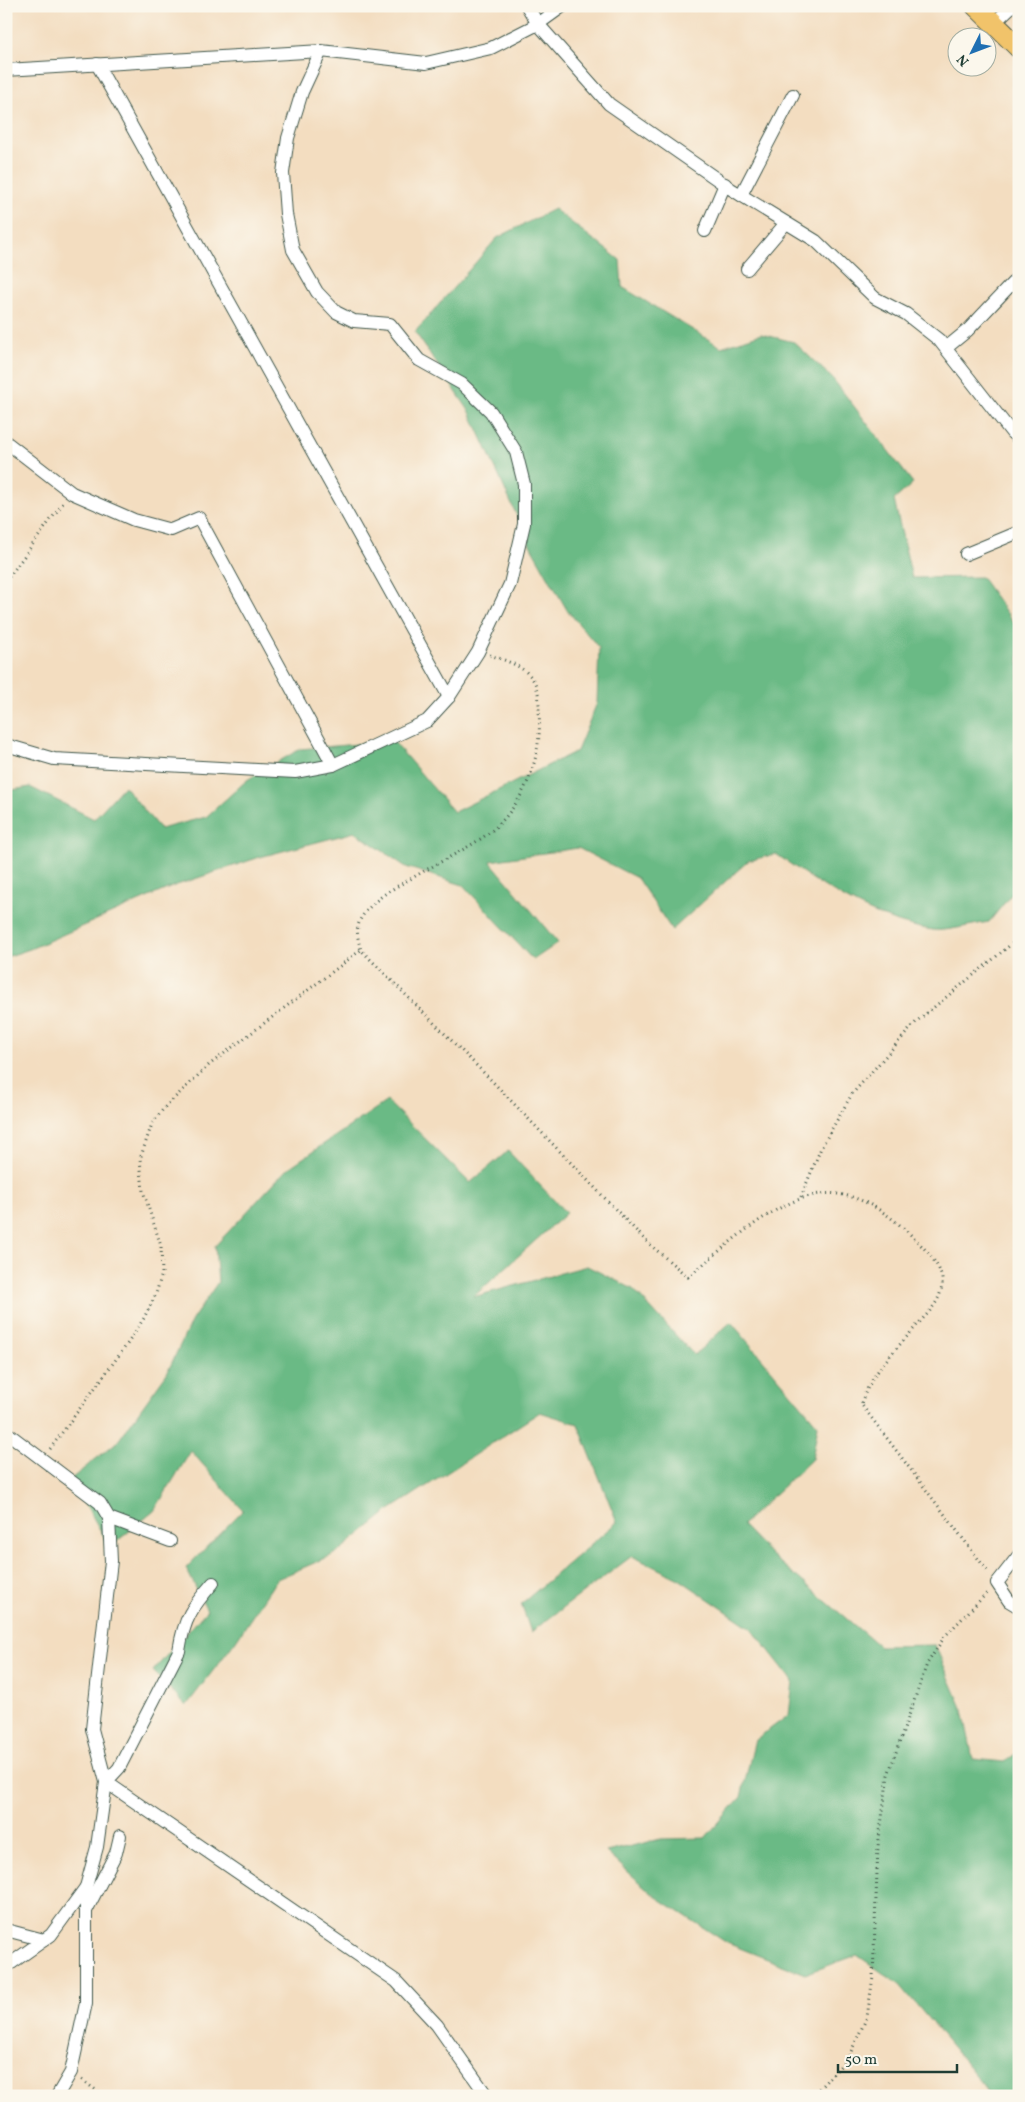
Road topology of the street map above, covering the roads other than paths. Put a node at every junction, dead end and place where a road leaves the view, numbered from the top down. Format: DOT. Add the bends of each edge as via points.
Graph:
graph roads {
  1 [pos="527,6"];
  2 [pos="563,6"];
  3 [pos="976,6"];
  4 [pos="1012,6"];
  5 [pos="538,24"];
  6 [pos="993,24"];
  7 [pos="1019,48"];
  8 [pos="321,51"];
  9 [pos="97,64"];
  10 [pos="6,70"];
  11 [pos="793,95"];
  12 [pos="725,184"];
  13 [pos="741,195"];
  14 [pos="786,223"];
  15 [pos="705,231"];
  16 [pos="747,269"];
  17 [pos="1019,276"];
  18 [pos="946,348"];
  19 [pos="1019,439"];
  20 [pos="6,442"];
  21 [pos="1019,532"];
  22 [pos="966,554"];
  23 [pos="449,697"];
  24 [pos="6,745"];
  25 [pos="333,764"];
  26 [pos="6,1432"];
  27 [pos="110,1518"];
  28 [pos="170,1541"];
  29 [pos="1019,1554"];
  30 [pos="213,1582"];
  31 [pos="1019,1607"];
  32 [pos="106,1782"];
  33 [pos="120,1836"];
  34 [pos="86,1888"];
  35 [pos="86,1912"];
  36 [pos="6,1930"];
  37 [pos="44,1940"];
  38 [pos="6,1965"];
  39 [pos="57,2096"];
  40 [pos="487,2096"];
  1 -- 5 [label="street"];
  2 -- 5 [label="street"];
  3 -- 6 [label="main road"];
  4 -- 6 [label="street"];
  5 -- 8 [label="street" via="491,48 426,63"];
  5 -- 12 [label="street" via="609,104"];
  6 -- 7 [label="main road"];
  8 -- 9 [label="street"];
  8 -- 23 [label="street" via="302,92 283,173 293,250 317,292 336,312 354,321 390,324 419,360 462,384 491,412 516,452 524,484 524,524 510,584 478,652"];
  9 -- 10 [label="street"];
  9 -- 23 [label="street"];
  11 -- 13 [label="street"];
  12 -- 13 [label="street"];
  12 -- 15 [label="street"];
  13 -- 14 [label="street"];
  14 -- 16 [label="street"];
  14 -- 18 [label="street" via="816,241 875,298 906,314"];
  17 -- 18 [label="street" via="968,330"];
  18 -- 19 [label="street"];
  20 -- 25 [label="street" via="72,493 134,520 171,530 199,518"];
  21 -- 22 [label="street"];
  23 -- 25 [label="street" via="427,721"];
  24 -- 25 [label="street" via="54,759 295,772"];
  26 -- 27 [label="street" via="100,1503"];
  27 -- 28 [label="street"];
  27 -- 32 [label="street" via="111,1562 92,1729"];
  29 -- 31 [label="street" via="996,1583 1009,1601"];
  30 -- 32 [label="street" via="193,1606 182,1629 180,1651 119,1768"];
  32 -- 34 [label="street" via="97,1847"];
  32 -- 40 [label="street" via="396,1981 437,2025"];
  33 -- 35 [label="street" via="116,1853"];
  34 -- 35 [label="street"];
  34 -- 37 [label="street"];
  35 -- 39 [label="street" via="86,2003 71,2072"];
  36 -- 37 [label="street"];
  37 -- 38 [label="street"];
}
